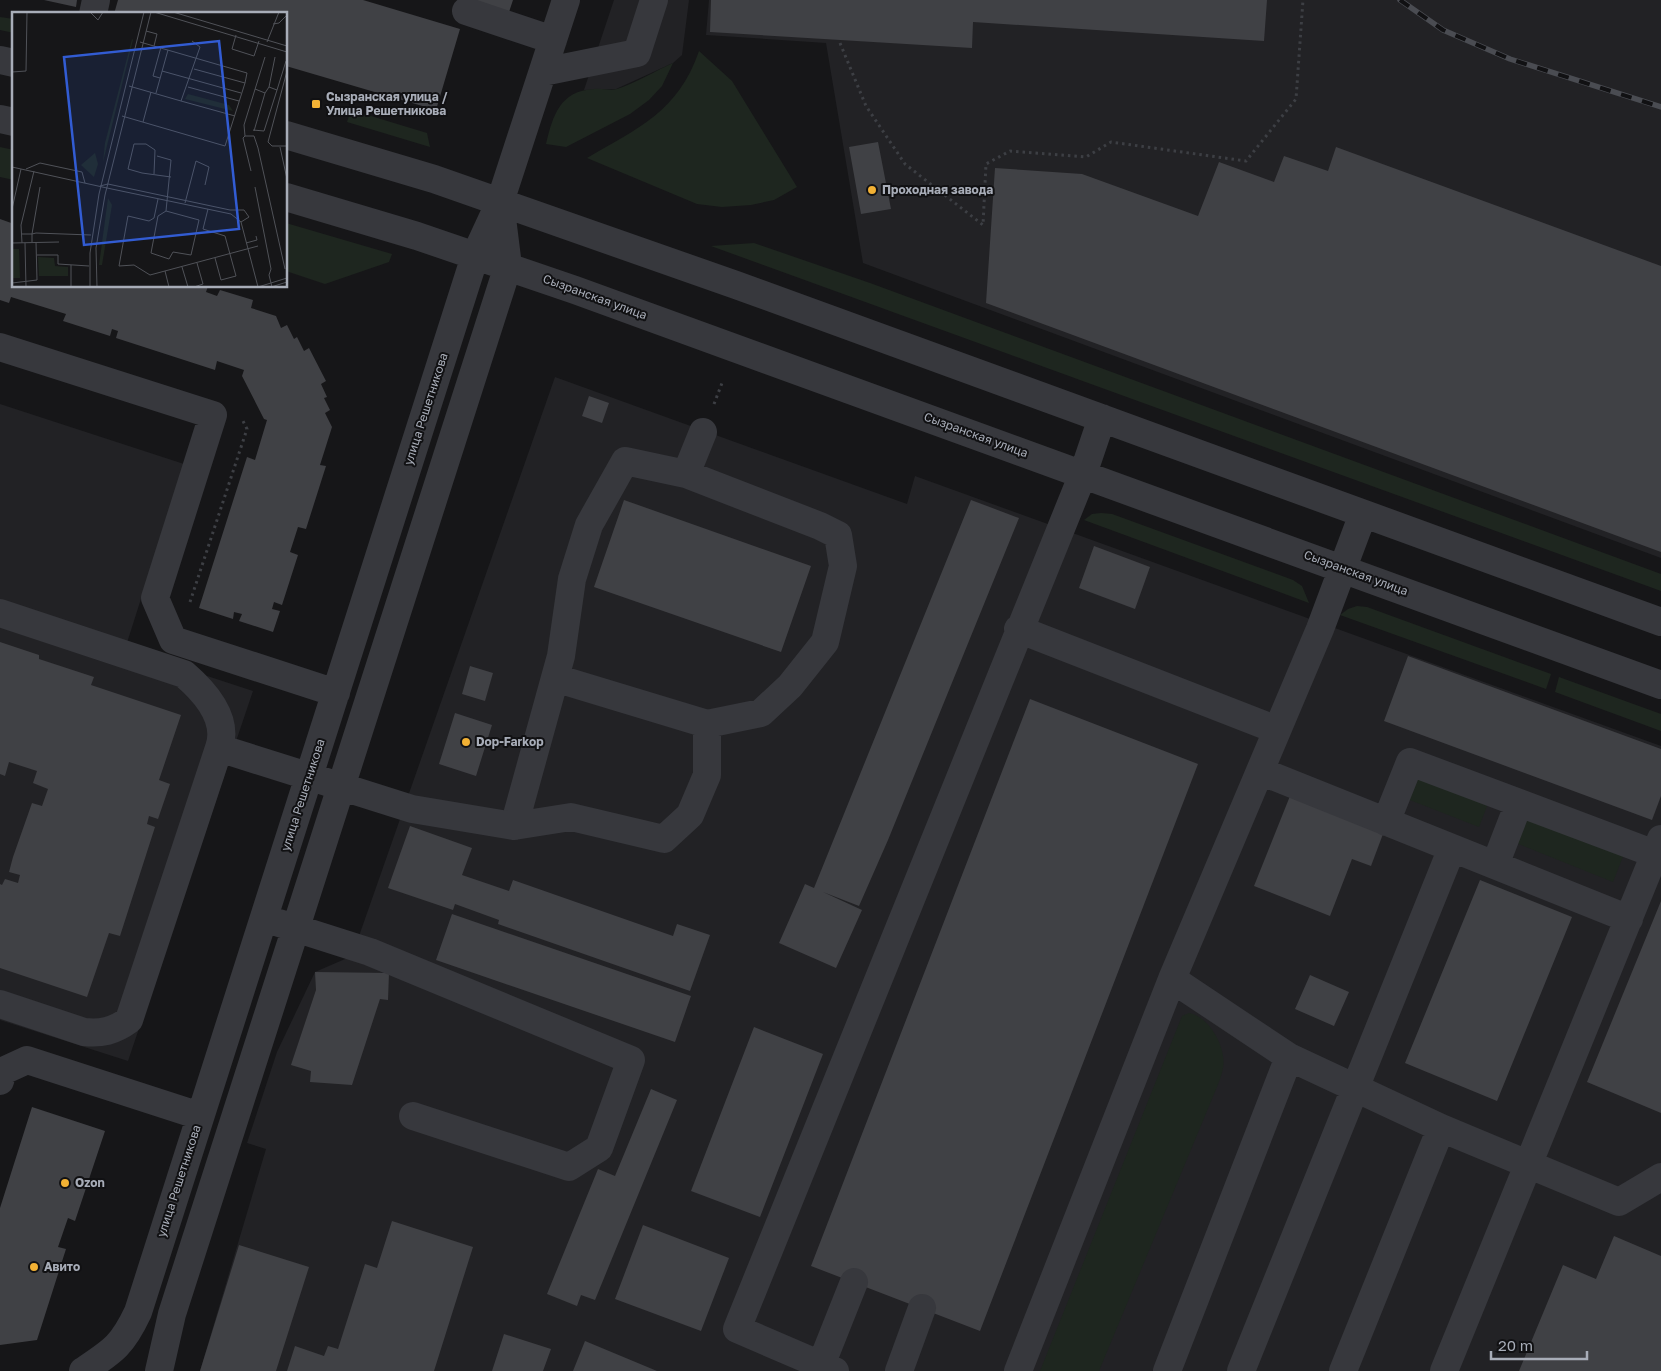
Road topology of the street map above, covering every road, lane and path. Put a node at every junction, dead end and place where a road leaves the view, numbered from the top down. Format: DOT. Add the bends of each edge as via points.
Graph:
graph roads {
  1 [pos="566,0"];
  2 [pos="654,0"];
  3 [pos="1303,0"];
  4 [pos="466,11"];
  5 [pos="553,40"];
  6 [pos="840,43"];
  7 [pos="543,72"];
  8 [pos="288,136"];
  9 [pos="288,198"];
  10 [pos="500,202"];
  11 [pos="475,256"];
  12 [pos="508,266"];
  13 [pos="0,347"];
  14 [pos="1102,418"];
  15 [pos="703,432"];
  16 [pos="686,474"];
  17 [pos="1083,474"];
  18 [pos="1363,514"];
  19 [pos="1343,568"];
  20 [pos="0,612"];
  21 [pos="1661,622"];
  22 [pos="1018,629"];
  23 [pos="555,678"];
  24 [pos="1661,685"];
  25 [pos="336,693"];
  26 [pos="707,724"];
  27 [pos="1277,730"];
  28 [pos="219,748"];
  29 [pos="1260,771"];
  30 [pos="308,777"];
  31 [pos="341,788"];
  32 [pos="1519,803"];
  33 [pos="1386,822"];
  34 [pos="514,826"];
  35 [pos="1658,847"];
  36 [pos="1452,848"];
  37 [pos="1495,865"];
  38 [pos="263,918"];
  39 [pos="1629,919"];
  40 [pos="296,928"];
  41 [pos="1172,979"];
  42 [pos="0,1004"];
  43 [pos="1289,1057"];
  44 [pos="0,1081"];
  45 [pos="1356,1088"];
  46 [pos="200,1116"];
  47 [pos="413,1116"];
  48 [pos="1441,1128"];
  49 [pos="1529,1165"];
  50 [pos="1661,1177"];
  51 [pos="854,1282"];
  52 [pos="922,1308"];
  53 [pos="828,1368"];
  54 [pos="83,1371"];
  55 [pos="159,1371"];
  56 [pos="899,1371"];
  57 [pos="1018,1371"];
  58 [pos="1167,1371"];
  59 [pos="1241,1371"];
  60 [pos="1343,1371"];
  61 [pos="1444,1371"];
  1 -- 5 [label="street, улица Решетникова"];
  2 -- 7 [label="street" via="637,53"];
  3 -- 6 [label="path" via="1296,99 1246,161 1111,142 1086,157 1010,151 986,164 983,225 906,164 866,106"];
  4 -- 5 [label="street"];
  5 -- 7 [label="street, улица Решетникова"];
  7 -- 10 [label="street, улица Решетникова"];
  8 -- 10 [label="street"];
  9 -- 11 [label="street, Сызранская улица"];
  10 -- 11 [label="street, улица Решетникова"];
  10 -- 12 [label="street, улица Решетникова"];
  10 -- 14 [label="street"];
  11 -- 12 [label="street, Сызранская улица"];
  11 -- 25 [label="street, улица Решетникова"];
  12 -- 17 [label="street, Сызранская улица"];
  12 -- 31 [label="street, улица Решетникова"];
  13 -- 25 [label="street" via="213,415 155,598 169,632 173,640"];
  14 -- 17 [label="street"];
  14 -- 18 [label="street"];
  15 -- 16 [label="street"];
  16 -- 23 [label="street" via="625,461 589,525 572,579"];
  16 -- 26 [label="street" via="838,535 843,566 825,642 790,686 761,713"];
  17 -- 19 [label="street, Сызранская улица"];
  17 -- 22 [label="street"];
  18 -- 19 [label="street"];
  18 -- 21 [label="street"];
  19 -- 24 [label="street, Сызранская улица"];
  19 -- 27 [label="street"];
  20 -- 28 [label="street" via="184,674 205,694 219,719 223,736"];
  22 -- 27 [label="street"];
  22 -- 53 [label="street" via="736,1329"];
  23 -- 26 [label="street"];
  23 -- 34 [label="street"];
  25 -- 30 [label="street, улица Решетникова"];
  26 -- 34 [label="street" via="707,775 690,815 664,839 571,817"];
  27 -- 29 [label="street"];
  28 -- 30 [label="street"];
  28 -- 42 [label="street" via="129,1020 110,1031 84,1032"];
  29 -- 33 [label="street"];
  29 -- 41 [label="street"];
  30 -- 31 [label="street"];
  30 -- 38 [label="street, улица Решетникова"];
  31 -- 34 [label="street" via="412,809"];
  31 -- 40 [label="street, улица Решетникова"];
  32 -- 33 [label="street" via="1410,762"];
  32 -- 35 [label="street"];
  32 -- 37 [label="street"];
  33 -- 36 [label="street"];
  35 -- 39 [label="street"];
  36 -- 37 [label="street"];
  36 -- 45 [label="street"];
  37 -- 39 [label="street"];
  38 -- 40 [label="street"];
  38 -- 46 [label="street, улица Решетникова"];
  39 -- 49 [label="street"];
  40 -- 47 [label="street" via="370,952 631,1060 599,1148 569,1167"];
  40 -- 55 [label="street, улица Решетникова" via="172,1314"];
  41 -- 43 [label="street"];
  41 -- 57 [label="street"];
  43 -- 45 [label="street"];
  43 -- 58 [label="street"];
  44 -- 46 [label="street" via="3,1071 27,1060"];
  45 -- 48 [label="street"];
  45 -- 59 [label="street"];
  46 -- 54 [label="street, улица Решетникова" via="138,1312 126,1336 113,1351"];
  48 -- 49 [label="street"];
  48 -- 60 [label="street"];
  49 -- 50 [label="street" via="1619,1202"];
  49 -- 61 [label="street"];
  51 -- 53 [label="street"];
  52 -- 56 [label="street"];
}
